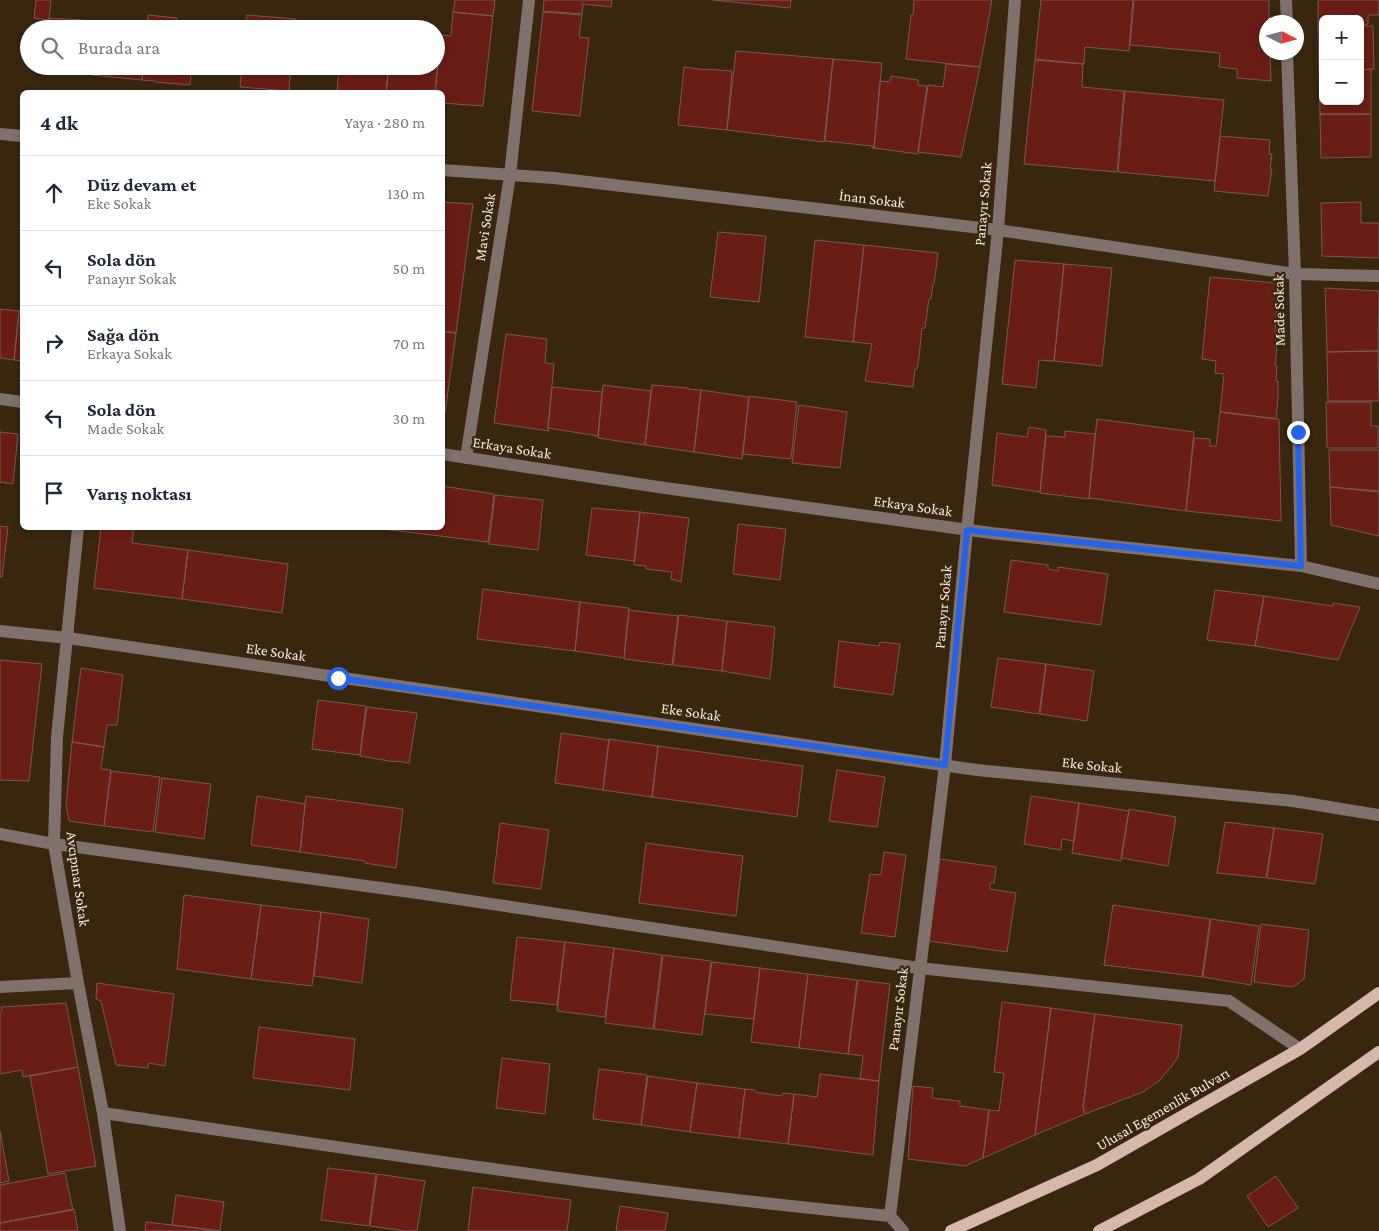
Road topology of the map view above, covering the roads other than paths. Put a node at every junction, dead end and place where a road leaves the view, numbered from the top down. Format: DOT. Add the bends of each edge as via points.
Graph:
graph roads {
  1 [pos="529,0"];
  2 [pos="1014,0"];
  3 [pos="1286,0"];
  4 [pos="1286,15"];
  5 [pos="1287,60"];
  6 [pos="0,134"];
  7 [pos="20,136"];
  8 [pos="445,170"];
  9 [pos="510,175"];
  10 [pos="998,230"];
  11 [pos="1295,274"];
  12 [pos="1379,276"];
  13 [pos="0,399"];
  14 [pos="20,402"];
  15 [pos="445,454"];
  16 [pos="466,458"];
  17 [pos="78,530"];
  18 [pos="967,530"];
  19 [pos="1301,566"];
  20 [pos="1379,584"];
  21 [pos="0,632"];
  22 [pos="68,638"];
  23 [pos="945,765"];
  24 [pos="1379,816"];
  25 [pos="0,834"];
  26 [pos="54,844"];
  27 [pos="919,968"];
  28 [pos="78,983"];
  29 [pos="0,987"];
  30 [pos="1379,993"];
  31 [pos="1300,1049"];
  32 [pos="1379,1052"];
  33 [pos="103,1113"];
  34 [pos="890,1216"];
  35 [pos="120,1231"];
  36 [pos="903,1231"];
  37 [pos="950,1231"];
  38 [pos="1099,1231"];
  1 -- 9 [label="street, Mavi Sokak"];
  2 -- 10 [label="street, Panayır Sokak"];
  3 -- 4 [label="street"];
  5 -- 11 [label="street, Made Sokak"];
  6 -- 7 [label="street"];
  8 -- 9 [label="street, İnan Sokak"];
  9 -- 10 [label="street, İnan Sokak"];
  9 -- 16 [label="street, Mavi Sokak"];
  10 -- 11 [label="street, İnan Sokak"];
  10 -- 18 [label="street, Panayır Sokak"];
  11 -- 12 [label="street, İnan Sokak"];
  11 -- 19 [label="street, Made Sokak"];
  13 -- 14 [label="street"];
  15 -- 16 [label="street, Erkaya Sokak"];
  16 -- 18 [label="street, Erkaya Sokak"];
  17 -- 22 [label="street, Avcıpınar Sokak"];
  18 -- 19 [label="street, Erkaya Sokak"];
  18 -- 23 [label="street, Panayır Sokak"];
  19 -- 20 [label="street, Erkaya Sokak"];
  21 -- 22 [label="street, Eke Sokak"];
  22 -- 23 [label="street, Eke Sokak"];
  22 -- 26 [label="street, Avcıpınar Sokak" via="57,737"];
  23 -- 24 [label="street, Eke Sokak" via="1293,802"];
  23 -- 27 [label="street, Panayır Sokak"];
  25 -- 26 [label="street"];
  26 -- 27 [label="street" via="418,893"];
  26 -- 28 [label="street, Avcıpınar Sokak"];
  27 -- 31 [label="street" via="1229,1001"];
  27 -- 34 [label="street, Panayır Sokak"];
  28 -- 29 [label="street"];
  28 -- 33 [label="street, Avcıpınar Sokak"];
  30 -- 31 [label="main road, Ulusal Egemenlik Bulvarı"];
  31 -- 37 [label="main road, Ulusal Egemenlik Bulvarı" via="1097,1165"];
  32 -- 38 [label="main road" via="1199,1179"];
  33 -- 34 [label="street" via="620,1186"];
  33 -- 35 [label="street, Avcıpınar Sokak"];
  34 -- 36 [label="street"];
}
